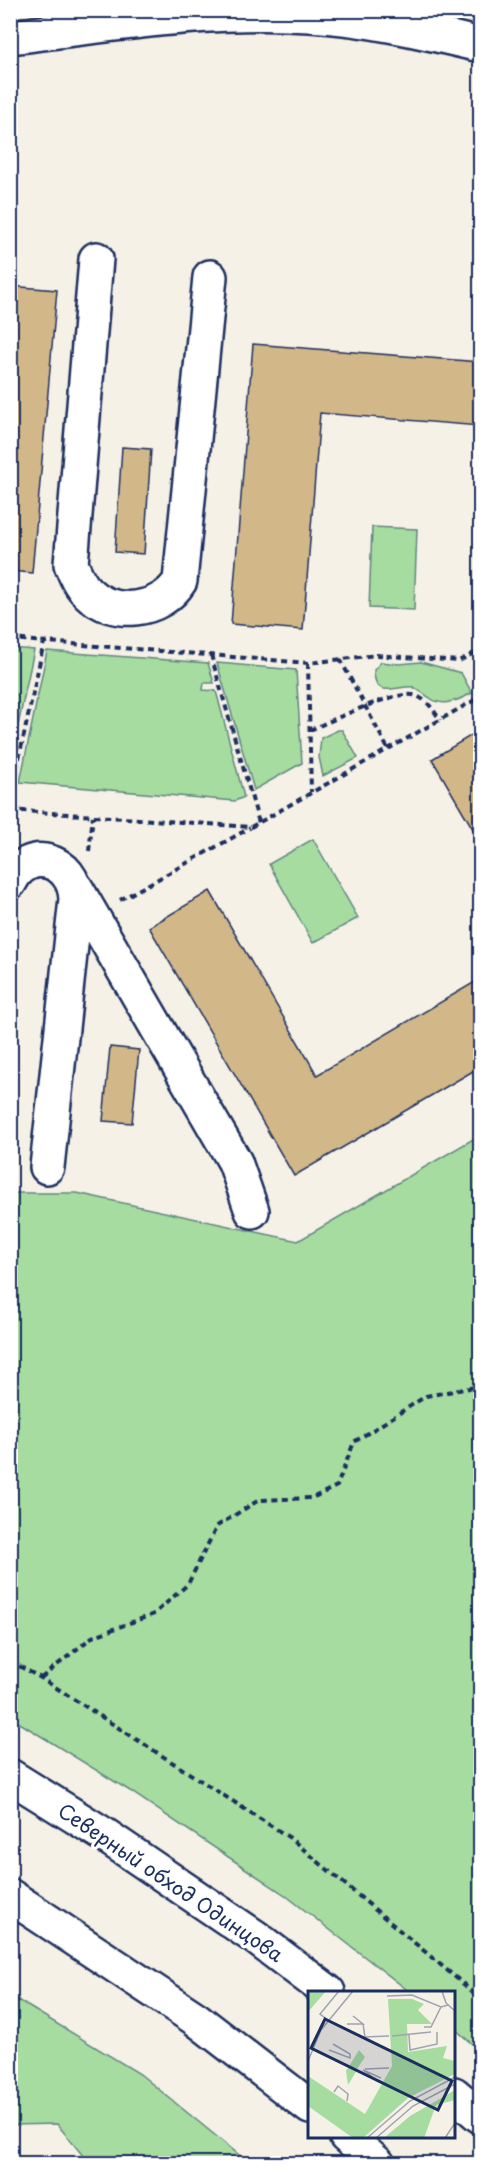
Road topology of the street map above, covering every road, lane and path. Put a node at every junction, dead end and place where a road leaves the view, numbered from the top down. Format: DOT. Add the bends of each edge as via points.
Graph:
graph roads {
  1 [pos="10,37"];
  2 [pos="480,45"];
  3 [pos="96,259"];
  4 [pos="210,277"];
  5 [pos="10,639"];
  6 [pos="44,642"];
  7 [pos="480,650"];
  8 [pos="211,655"];
  9 [pos="340,659"];
  10 [pos="308,663"];
  11 [pos="480,697"];
  12 [pos="366,707"];
  13 [pos="440,720"];
  14 [pos="310,730"];
  15 [pos="388,749"];
  16 [pos="311,792"];
  17 [pos="10,800"];
  18 [pos="10,810"];
  19 [pos="259,823"];
  20 [pos="251,827"];
  21 [pos="10,882"];
  22 [pos="76,888"];
  23 [pos="92,916"];
  24 [pos="47,1167"];
  25 [pos="252,1211"];
  26 [pos="480,1386"];
  27 [pos="10,1661"];
  28 [pos="42,1678"];
  29 [pos="10,1776"];
  30 [pos="10,1896"];
  31 [pos="327,1991"];
  32 [pos="480,1998"];
  33 [pos="455,2096"];
  34 [pos="308,2106"];
  35 [pos="480,2116"];
  36 [pos="348,2138"];
  37 [pos="378,2163"];
  1 -- 2 [label="main road" via="235,14 311,15 416,29"];
  3 -- 4 [label="main road" via="71,564 86,592 101,602 120,607 134,609 156,604 170,595 180,581"];
  5 -- 6 [label="path"];
  6 -- 8 [label="path"];
  6 -- 17 [label="path"];
  7 -- 9 [label="path" via="459,661 377,655"];
  8 -- 10 [label="path"];
  8 -- 19 [label="path"];
  9 -- 10 [label="path"];
  9 -- 12 [label="path"];
  10 -- 14 [label="path"];
  11 -- 13 [label="path"];
  12 -- 13 [label="path" via="412,695 429,704"];
  12 -- 14 [label="path"];
  12 -- 15 [label="path"];
  13 -- 15 [label="path"];
  14 -- 16 [label="path"];
  15 -- 16 [label="path"];
  16 -- 19 [label="path"];
  18 -- 20 [label="path"];
  19 -- 20 [label="path"];
  20 -- 23 [label="path"];
  21 -- 22 [label="main road" via="21,868 43,861 64,868"];
  22 -- 23 [label="main road"];
  22 -- 24 [label="main road"];
  23 -- 25 [label="main road" via="235,1162"];
  26 -- 28 [label="path" via="426,1396 354,1442 336,1486 312,1498 259,1500 217,1526 188,1584 154,1614 92,1637"];
  27 -- 28 [label="path"];
  28 -- 32 [label="path" via="290,1838"];
  29 -- 31 [label="main road, Северный обход Одинцова" via="255,1936"];
  30 -- 34 [label="main road" via="196,2019"];
  33 -- 35 [label="main road"];
  36 -- 37 [label="main road"];
}
